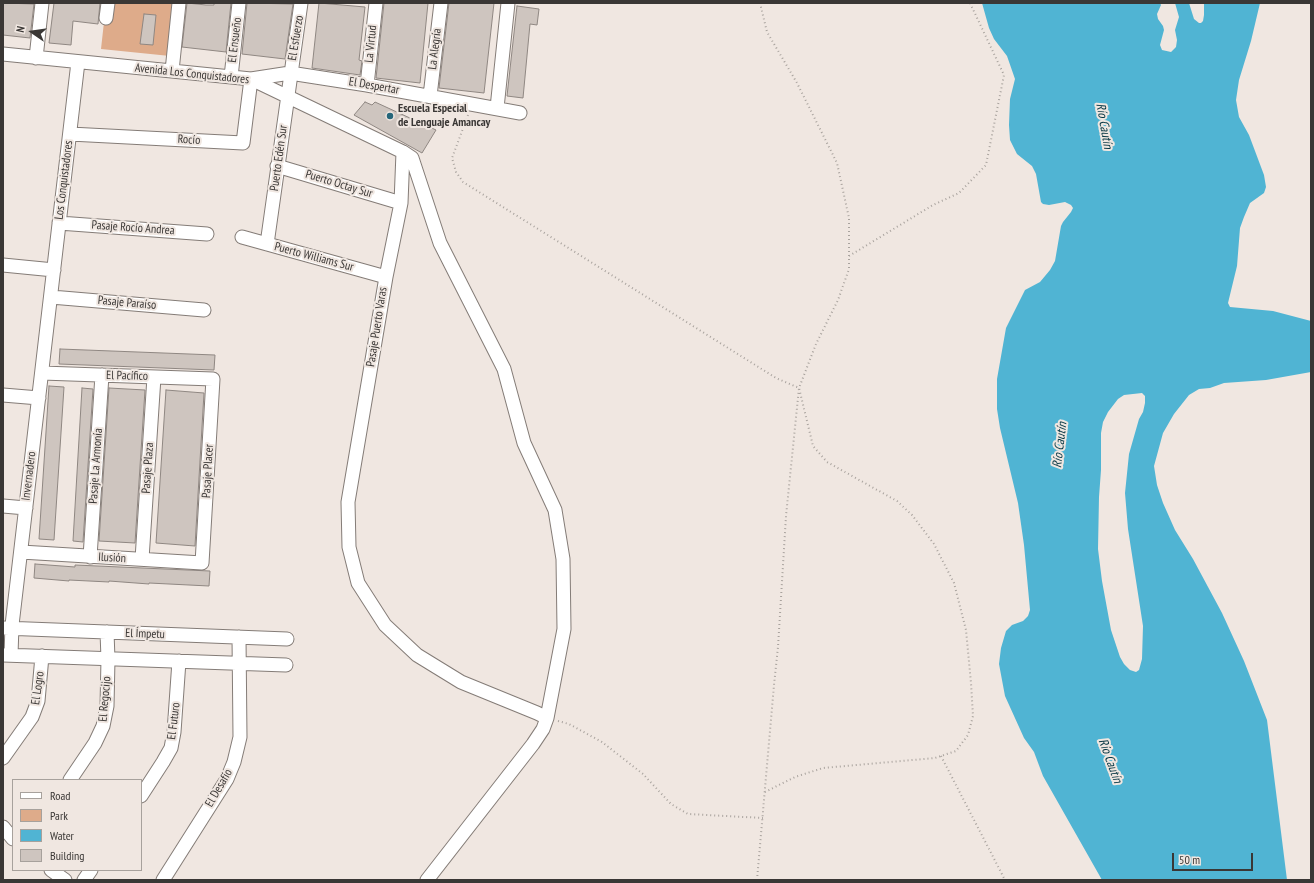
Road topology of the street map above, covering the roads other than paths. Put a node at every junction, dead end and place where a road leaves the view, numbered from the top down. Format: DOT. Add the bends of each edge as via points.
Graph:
graph roads {
  1 [pos="42,3"];
  2 [pos="108,3"];
  3 [pos="179,3"];
  4 [pos="239,3"];
  5 [pos="301,3"];
  6 [pos="376,3"];
  7 [pos="440,3"];
  8 [pos="508,3"];
  9 [pos="106,18"];
  10 [pos="3,54"];
  11 [pos="36,58"];
  12 [pos="78,62"];
  13 [pos="172,71"];
  14 [pos="290,73"];
  15 [pos="231,77"];
  16 [pos="251,79"];
  17 [pos="367,84"];
  18 [pos="430,96"];
  19 [pos="287,97"];
  20 [pos="498,108"];
  21 [pos="520,113"];
  22 [pos="70,134"];
  23 [pos="407,155"];
  24 [pos="277,166"];
  25 [pos="401,203"];
  26 [pos="59,223"];
  27 [pos="208,234"];
  28 [pos="242,237"];
  29 [pos="267,244"];
  30 [pos="3,265"];
  31 [pos="54,270"];
  32 [pos="386,276"];
  33 [pos="51,297"];
  34 [pos="204,310"];
  35 [pos="42,373"];
  36 [pos="102,375"];
  37 [pos="154,377"];
  38 [pos="213,379"];
  39 [pos="3,396"];
  40 [pos="39,398"];
  41 [pos="3,506"];
  42 [pos="26,508"];
  43 [pos="21,552"];
  44 [pos="90,557"];
  45 [pos="142,559"];
  46 [pos="202,563"];
  47 [pos="7,628"];
  48 [pos="107,632"];
  49 [pos="239,637"];
  50 [pos="287,639"];
  51 [pos="7,655"];
  52 [pos="42,656"];
  53 [pos="108,659"];
  54 [pos="180,661"];
  55 [pos="238,663"];
  56 [pos="286,665"];
  57 [pos="547,718"];
  58 [pos="3,758"];
  59 [pos="71,779"];
  60 [pos="142,795"];
  61 [pos="3,827"];
  62 [pos="12,838"];
  63 [pos="52,871"];
  64 [pos="90,871"];
  65 [pos="65,880"];
  66 [pos="84,880"];
  67 [pos="163,880"];
  68 [pos="427,880"];
  1 -- 11 [label="street"];
  2 -- 9 [label="street"];
  3 -- 13 [label="street"];
  4 -- 15 [label="street, El Ensueño"];
  5 -- 14 [label="street, El Esfuerzo"];
  6 -- 17 [label="street, La Virtud"];
  7 -- 18 [label="street, La Alegría"];
  8 -- 20 [label="street"];
  10 -- 11 [label="street, Avenida Los Conquistadores"];
  11 -- 12 [label="street, Avenida Los Conquistadores"];
  12 -- 13 [label="street, Avenida Los Conquistadores"];
  12 -- 22 [label="street, Los Conquistadores"];
  13 -- 15 [label="street, Avenida Los Conquistadores"];
  14 -- 16 [label="street, El Despertar"];
  14 -- 17 [label="street, El Despertar"];
  14 -- 19 [label="street, Puerto Edén Sur"];
  15 -- 16 [label="street, Avenida Los Conquistadores"];
  16 -- 19 [label="street, Avenida Los Conquistadores"];
  16 -- 22 [label="street, Rocío" via="243,143"];
  17 -- 18 [label="street, El Despertar"];
  18 -- 20 [label="street, El Despertar"];
  19 -- 23 [label="street, Avenida Los Conquistadores"];
  19 -- 24 [label="street, Puerto Edén Sur"];
  20 -- 21 [label="street, El Despertar"];
  22 -- 26 [label="street, Los Conquistadores"];
  23 -- 25 [label="street, Pasaje Puerto Varas"];
  23 -- 57 [label="street" via="440,243 504,369 524,443 555,510 563,559 564,628"];
  24 -- 25 [label="street, Puerto Octay Sur"];
  24 -- 29 [label="street, Puerto Edén Sur"];
  25 -- 32 [label="street, Pasaje Puerto Varas"];
  26 -- 27 [label="street, Pasaje Rocío Andrea"];
  26 -- 31 [label="street, Los Conquistadores"];
  28 -- 29 [label="street, Puerto Williams Sur"];
  29 -- 32 [label="street, Puerto Williams Sur"];
  30 -- 31 [label="street"];
  31 -- 33 [label="street, Los Conquistadores"];
  32 -- 57 [label="street, Pasaje Puerto Varas" via="348,502 349,547 358,583 385,624 417,655 461,682"];
  33 -- 34 [label="street, Pasaje Paraíso"];
  33 -- 35 [label="street, Invernadero"];
  35 -- 36 [label="street, El Pacífico"];
  35 -- 40 [label="street, Invernadero"];
  36 -- 37 [label="street, El Pacífico"];
  36 -- 44 [label="street, Pasaje La Armonía"];
  37 -- 38 [label="street, El Pacífico"];
  37 -- 45 [label="street, Pasaje Plaza"];
  38 -- 46 [label="street, Pasaje Placer"];
  39 -- 40 [label="street"];
  40 -- 42 [label="street, Invernadero"];
  41 -- 42 [label="street"];
  42 -- 43 [label="street, Invernadero"];
  43 -- 44 [label="street, Ilusión"];
  43 -- 47 [label="street, Invernadero"];
  44 -- 45 [label="street, Ilusión"];
  45 -- 46 [label="street, Ilusión"];
  47 -- 48 [label="street, El Ímpetu"];
  47 -- 51 [label="street, Invernadero"];
  48 -- 49 [label="street, El Ímpetu"];
  48 -- 53 [label="street, El Regocijo"];
  49 -- 50 [label="street, El Ímpetu"];
  49 -- 55 [label="street, El Desafío"];
  51 -- 52 [label="street"];
  52 -- 53 [label="street"];
  52 -- 58 [label="street, El Logro" via="38,701 32,717"];
  53 -- 54 [label="street"];
  53 -- 59 [label="street, El Regocijo" via="107,706 103,726 95,743"];
  54 -- 55 [label="street"];
  54 -- 60 [label="street, El Futuro" via="171,748"];
  55 -- 56 [label="street"];
  55 -- 67 [label="street, El Desafío" via="240,737 234,762 227,779"];
  57 -- 68 [label="street" via="533,744"];
  61 -- 62 [label="street"];
  63 -- 65 [label="street"];
  64 -- 66 [label="street"];
}
